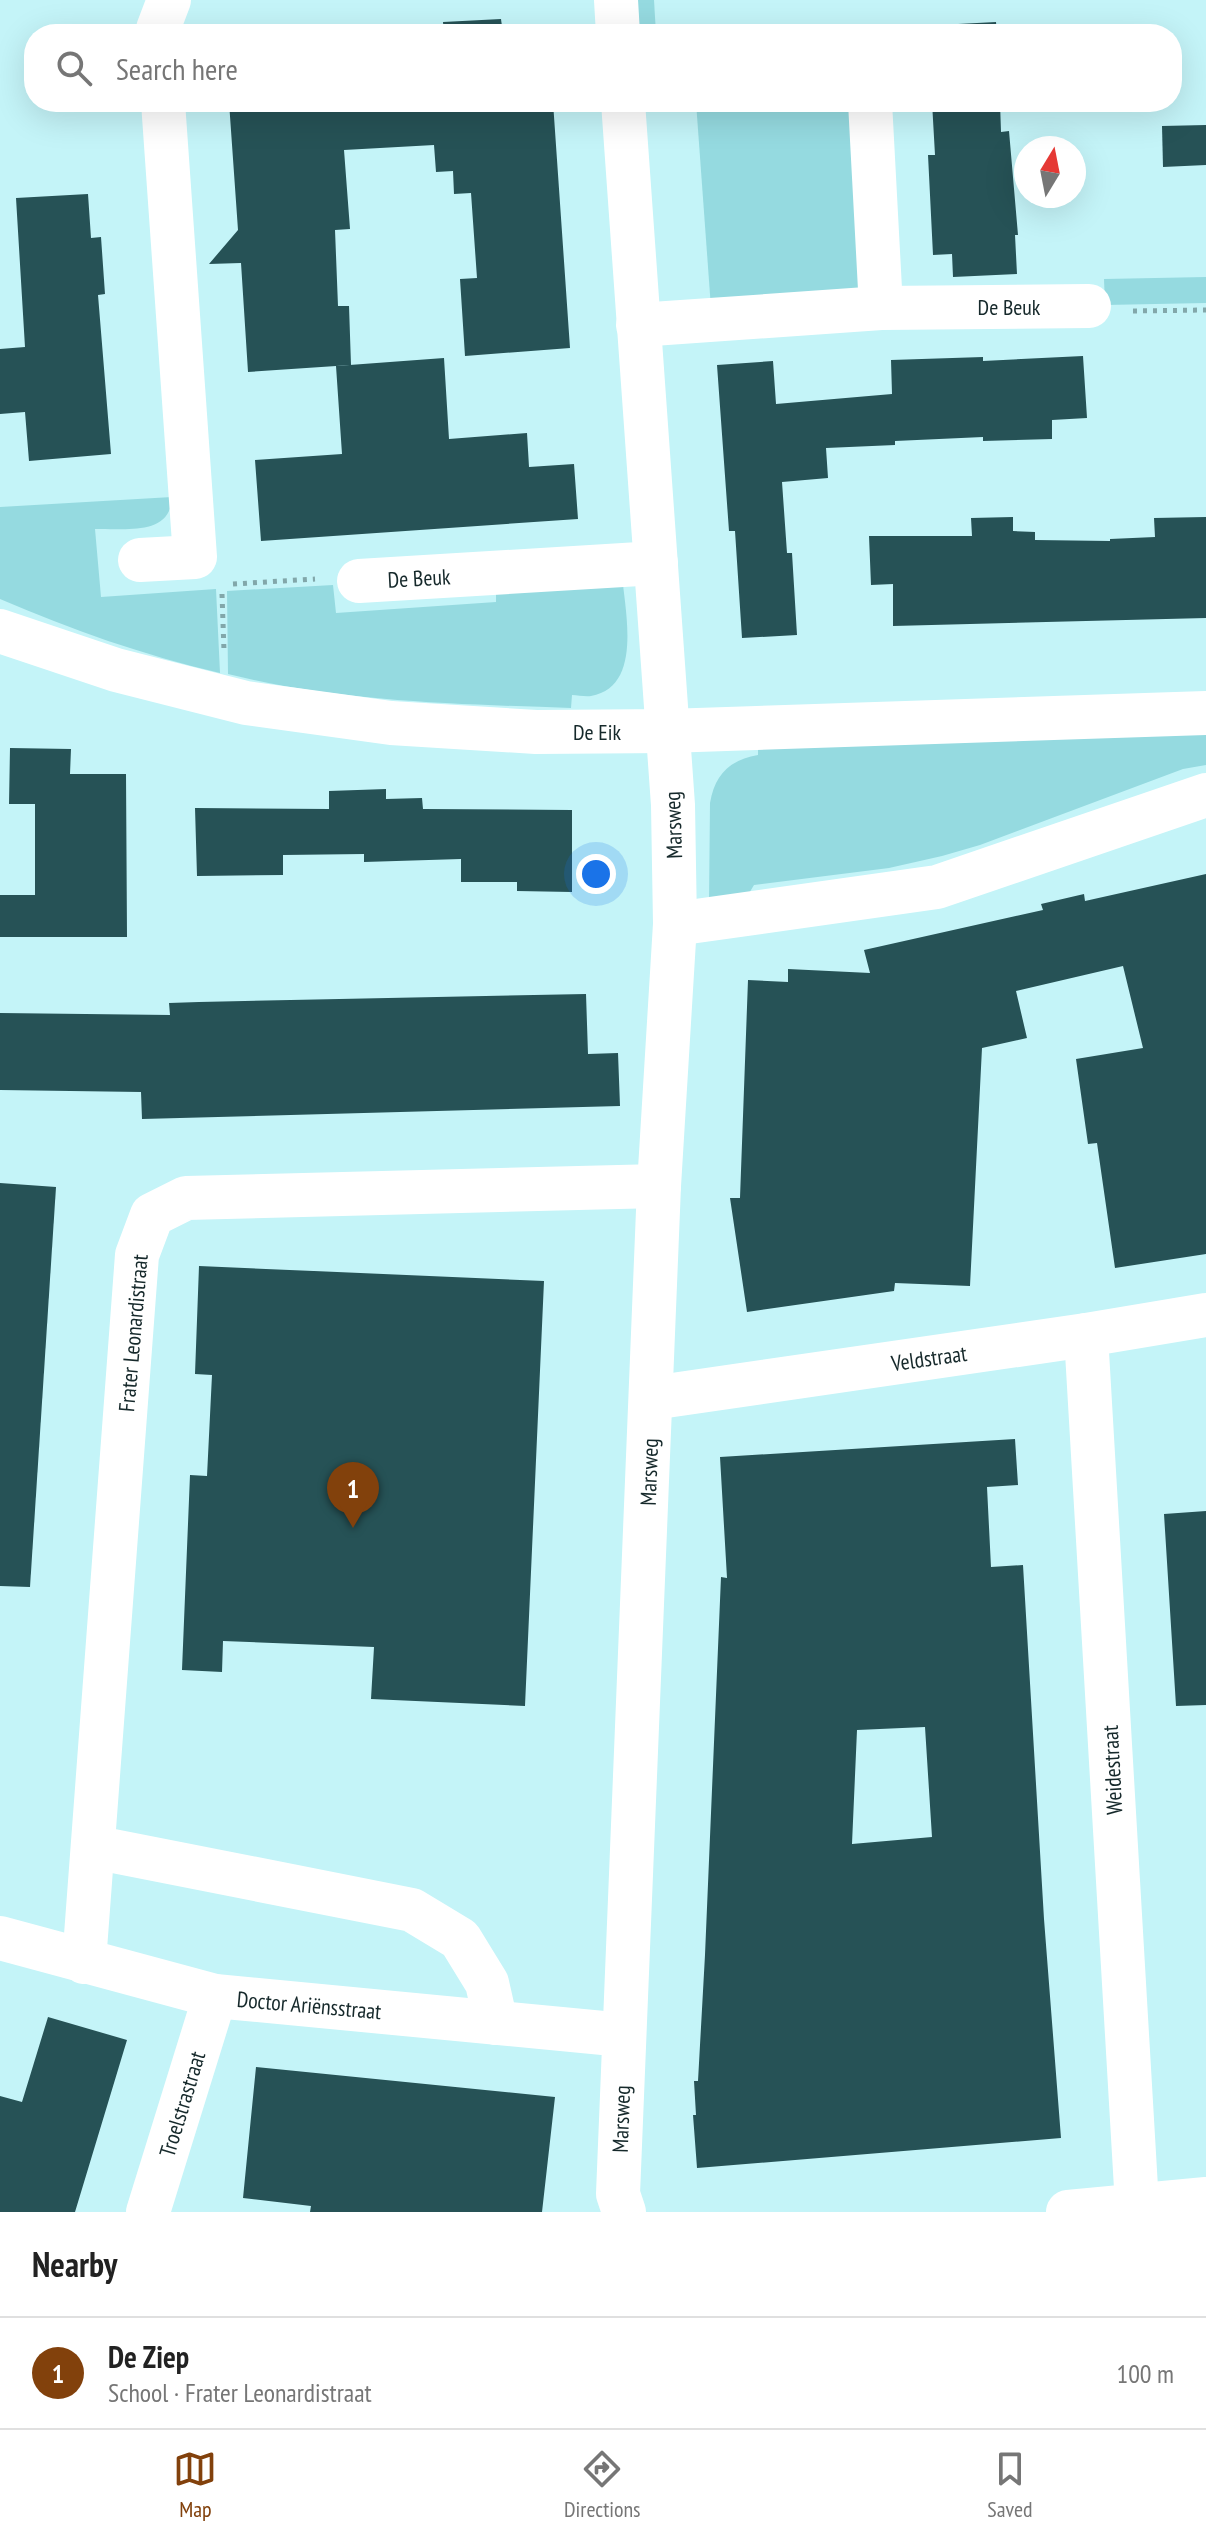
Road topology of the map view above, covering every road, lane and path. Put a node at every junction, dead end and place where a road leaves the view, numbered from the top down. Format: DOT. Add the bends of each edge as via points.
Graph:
graph roads {
  1 [pos="169,0"];
  2 [pos="616,0"];
  3 [pos="160,24"];
  4 [pos="617,24"];
  5 [pos="164,112"];
  6 [pos="624,112"];
  7 [pos="871,112"];
  8 [pos="1089,306"];
  9 [pos="881,308"];
  10 [pos="1206,310"];
  11 [pos="638,325"];
  12 [pos="140,560"];
  13 [pos="656,563"];
  14 [pos="359,581"];
  15 [pos="0,631"];
  16 [pos="226,698"];
  17 [pos="1206,713"];
  18 [pos="667,731"];
  19 [pos="1206,795"];
  20 [pos="675,924"];
  21 [pos="659,1186"];
  22 [pos="1206,1315"];
  23 [pos="1086,1335"];
  24 [pos="652,1398"];
  25 [pos="93,1847"];
  26 [pos="0,1938"];
  27 [pos="84,1962"];
  28 [pos="215,1996"];
  29 [pos="496,2023"];
  30 [pos="624,2035"];
  31 [pos="1206,2199"];
  32 [pos="1137,2205"];
  33 [pos="148,2212"];
  34 [pos="624,2212"];
  35 [pos="1068,2212"];
  1 -- 3 [label="street"];
  2 -- 4 [label="street"];
  5 -- 12 [label="street" via="195,557"];
  6 -- 11 [label="street"];
  7 -- 9 [label="street"];
  8 -- 9 [label="street, De Beuk"];
  8 -- 10 [label="path" via="1105,312"];
  9 -- 11 [label="street, De Beuk"];
  11 -- 13 [label="street"];
  13 -- 14 [label="street, De Beuk"];
  13 -- 18 [label="street"];
  14 -- 16 [label="path, De Beuk" via="221,585"];
  15 -- 16 [label="street, De Eik" via="116,670"];
  16 -- 18 [label="street, De Eik" via="391,723 536,732"];
  17 -- 18 [label="street, De Eik"];
  18 -- 20 [label="street, Marsweg"];
  19 -- 20 [label="street" via="937,887"];
  20 -- 21 [label="street, Marsweg"];
  21 -- 24 [label="street, Marsweg"];
  21 -- 25 [label="street, Frater Leonardistraat" via="186,1198 152,1215 137,1255"];
  22 -- 23 [label="street, Veldstraat"];
  23 -- 24 [label="street, Veldstraat"];
  23 -- 32 [label="street, Weidestraat"];
  24 -- 30 [label="street, Marsweg"];
  25 -- 27 [label="street, Frater Leonardistraat"];
  25 -- 29 [label="street" via="412,1910 460,1939 487,1983"];
  26 -- 27 [label="street, Doctor Ariënsstraat"];
  27 -- 28 [label="street, Doctor Ariënsstraat"];
  28 -- 29 [label="street, Doctor Ariënsstraat"];
  28 -- 33 [label="street, Troelstrastraat"];
  29 -- 30 [label="street, Doctor Ariënsstraat"];
  30 -- 34 [label="street, Marsweg" via="618,2194"];
  31 -- 32 [label="street"];
  32 -- 35 [label="street"];
}
